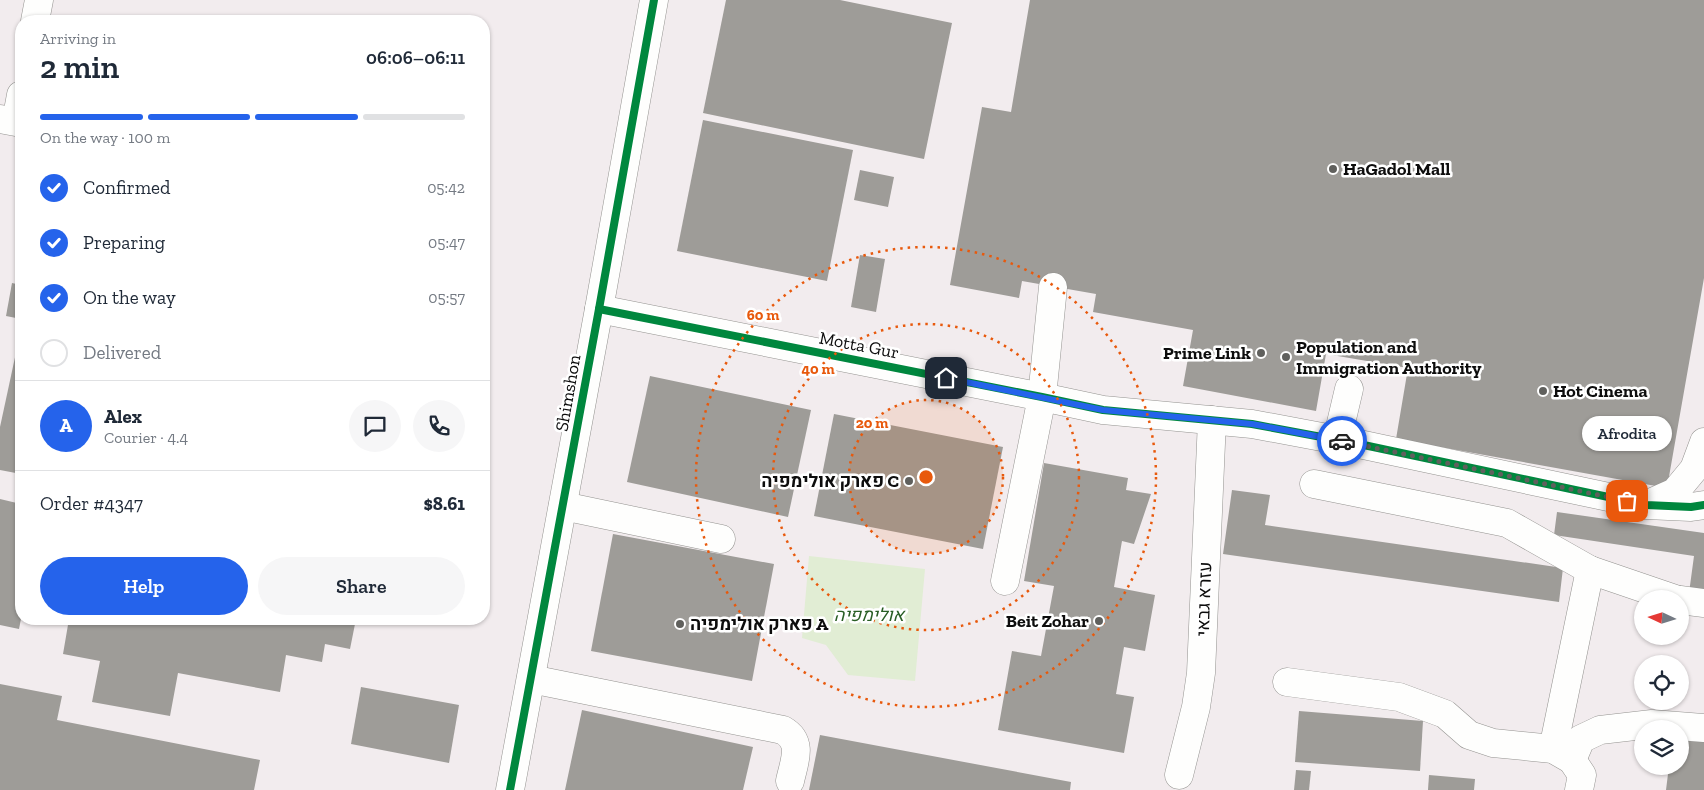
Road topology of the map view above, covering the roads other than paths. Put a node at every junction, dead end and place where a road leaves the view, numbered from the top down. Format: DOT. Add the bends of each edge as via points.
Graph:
graph roads {
  1 [pos="39,0"];
  2 [pos="654,0"];
  3 [pos="36,15"];
  4 [pos="0,119"];
  5 [pos="15,122"];
  6 [pos="1053,287"];
  7 [pos="599,309"];
  8 [pos="1349,389"];
  9 [pos="1042,396"];
  10 [pos="1212,420"];
  11 [pos="1337,440"];
  12 [pos="1704,442"];
  13 [pos="1314,484"];
  14 [pos="1646,505"];
  15 [pos="1704,505"];
  16 [pos="563,506"];
  17 [pos="721,540"];
  18 [pos="1590,570"];
  19 [pos="1005,582"];
  20 [pos="1649,590"];
  21 [pos="1689,601"];
  22 [pos="1704,603"];
  23 [pos="531,679"];
  24 [pos="1287,682"];
  25 [pos="1704,728"];
  26 [pos="1562,754"];
  27 [pos="1179,775"];
  28 [pos="790,781"];
  29 [pos="510,790"];
  30 [pos="1580,790"];
  1 -- 3 [label="street"];
  2 -- 7 [label="street, Shimshon"];
  4 -- 5 [label="street"];
  6 -- 9 [label="street"];
  7 -- 9 [label="street, Motta Gur"];
  7 -- 16 [label="street, Shimshon"];
  8 -- 11 [label="street"];
  9 -- 10 [label="street, Motta Gur" via="1103,410"];
  9 -- 19 [label="street"];
  10 -- 11 [label="street, Motta Gur"];
  10 -- 27 [label="street, עזרא גבאי" via="1201,673"];
  11 -- 14 [label="street, Motta Gur"];
  12 -- 14 [label="street" via="1694,468 1675,492"];
  13 -- 18 [label="street" via="1507,523"];
  14 -- 15 [label="street, Motta Gur"];
  16 -- 17 [label="street"];
  16 -- 23 [label="street, Shimshon"];
  18 -- 20 [label="street"];
  18 -- 26 [label="street"];
  21 -- 22 [label="street"];
  23 -- 28 [label="street" via="783,730 790,734 797,751"];
  23 -- 29 [label="street, Shimshon"];
  24 -- 26 [label="street" via="1399,697 1445,714 1469,735 1493,743"];
  25 -- 26 [label="street" via="1652,724 1600,730"];
  26 -- 30 [label="street" via="1582,775"];
}
